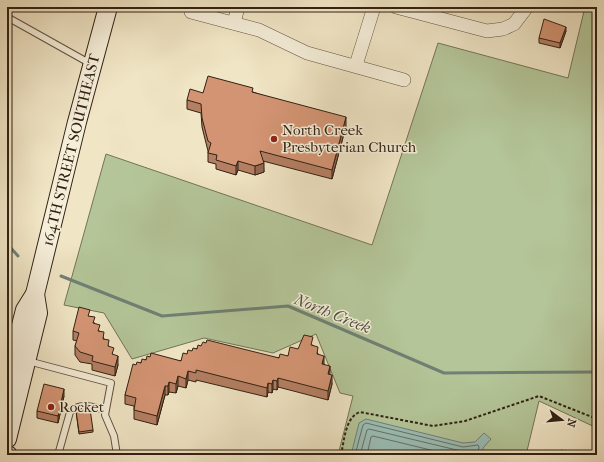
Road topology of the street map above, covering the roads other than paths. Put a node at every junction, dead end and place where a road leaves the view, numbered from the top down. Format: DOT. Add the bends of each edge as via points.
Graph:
graph roads {
  1 [pos="108,7"];
  2 [pos="238,7"];
  3 [pos="374,7"];
  4 [pos="396,7"];
  5 [pos="527,7"];
  6 [pos="192,12"];
  7 [pos="7,17"];
  8 [pos="234,22"];
  9 [pos="92,64"];
  10 [pos="356,65"];
  11 [pos="404,80"];
  12 [pos="35,294"];
  13 [pos="26,361"];
  14 [pos="7,380"];
  15 [pos="105,410"];
  16 [pos="7,439"];
  17 [pos="58,455"];
  18 [pos="117,455"];
  1 -- 9 [label="main road, 164TH STREET SOUTHEAST"];
  2 -- 8 [label="street"];
  3 -- 10 [label="street"];
  4 -- 5 [label="street" via="487,31 503,29 514,24"];
  6 -- 8 [label="street"];
  7 -- 9 [label="lane"];
  8 -- 10 [label="street" via="259,30 307,53"];
  9 -- 12 [label="main road, 164TH STREET SOUTHEAST"];
  10 -- 11 [label="street"];
  12 -- 13 [label="main road, 164TH STREET SOUTHEAST" via="38,313"];
  12 -- 14 [label="main road, 164TH STREET SOUTHEAST" via="25,310"];
  13 -- 15 [label="lane" via="111,383"];
  13 -- 16 [label="main road, 164TH STREET SOUTHEAST"];
  15 -- 17 [label="lane" via="88,405 75,407 70,412"];
  15 -- 18 [label="lane"];
}
